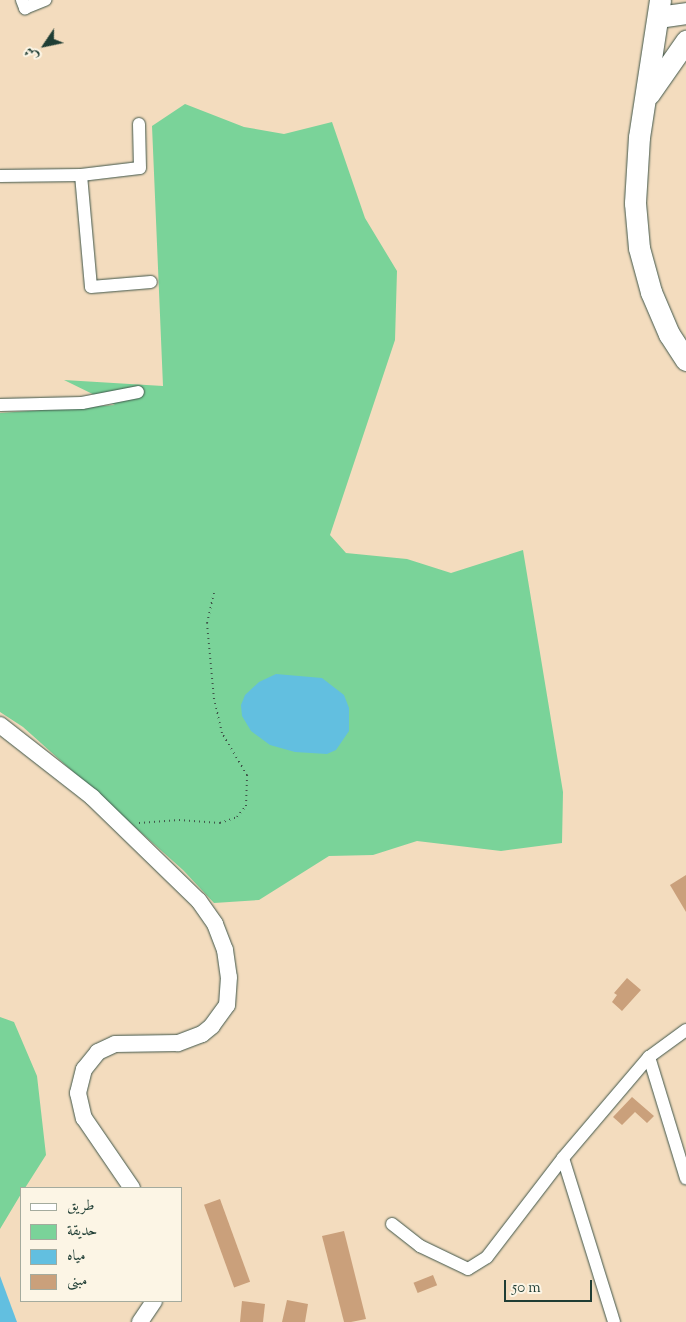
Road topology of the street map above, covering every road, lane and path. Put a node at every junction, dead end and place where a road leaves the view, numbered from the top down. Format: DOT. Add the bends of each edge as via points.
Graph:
graph roads {
  1 [pos="22,0"];
  2 [pos="45,0"];
  3 [pos="676,0"];
  4 [pos="659,8"];
  5 [pos="686,9"];
  6 [pos="686,13"];
  7 [pos="686,34"];
  8 [pos="686,41"];
  9 [pos="655,43"];
  10 [pos="646,98"];
  11 [pos="138,124"];
  12 [pos="0,176"];
  13 [pos="81,176"];
  14 [pos="151,282"];
  15 [pos="686,360"];
  16 [pos="138,392"];
  17 [pos="0,406"];
  18 [pos="214,592"];
  19 [pos="0,725"];
  20 [pos="128,832"];
  21 [pos="686,1030"];
  22 [pos="649,1057"];
  23 [pos="563,1158"];
  24 [pos="686,1178"];
  25 [pos="131,1187"];
  26 [pos="392,1224"];
  27 [pos="153,1302"];
  28 [pos="140,1322"];
  29 [pos="614,1322"];
  1 -- 2 [label="street" via="25,8"];
  3 -- 5 [label="main road"];
  4 -- 6 [label="main road"];
  4 -- 9 [label="main road"];
  7 -- 9 [label="main road" via="675,40"];
  8 -- 10 [label="main road"];
  9 -- 10 [label="main road"];
  10 -- 15 [label="main road" via="639,137 635,203 639,248 651,292 669,334"];
  11 -- 13 [label="street" via="140,168"];
  12 -- 13 [label="street"];
  13 -- 14 [label="street" via="91,287"];
  16 -- 17 [label="street" via="82,403"];
  18 -- 20 [label="path" via="207,623 214,698 222,732 246,775 246,806 237,817 220,823 142,820"];
  19 -- 20 [label="street" via="92,797"];
  20 -- 25 [label="street" via="199,901 215,924 225,950 229,977 227,1005 202,1034 178,1043 115,1044 98,1052 84,1069 78,1094 84,1118"];
  21 -- 22 [label="street"];
  22 -- 23 [label="street"];
  22 -- 24 [label="street"];
  23 -- 26 [label="street" via="487,1257 468,1269 420,1246"];
  23 -- 29 [label="street"];
  27 -- 28 [label="street"];
}
